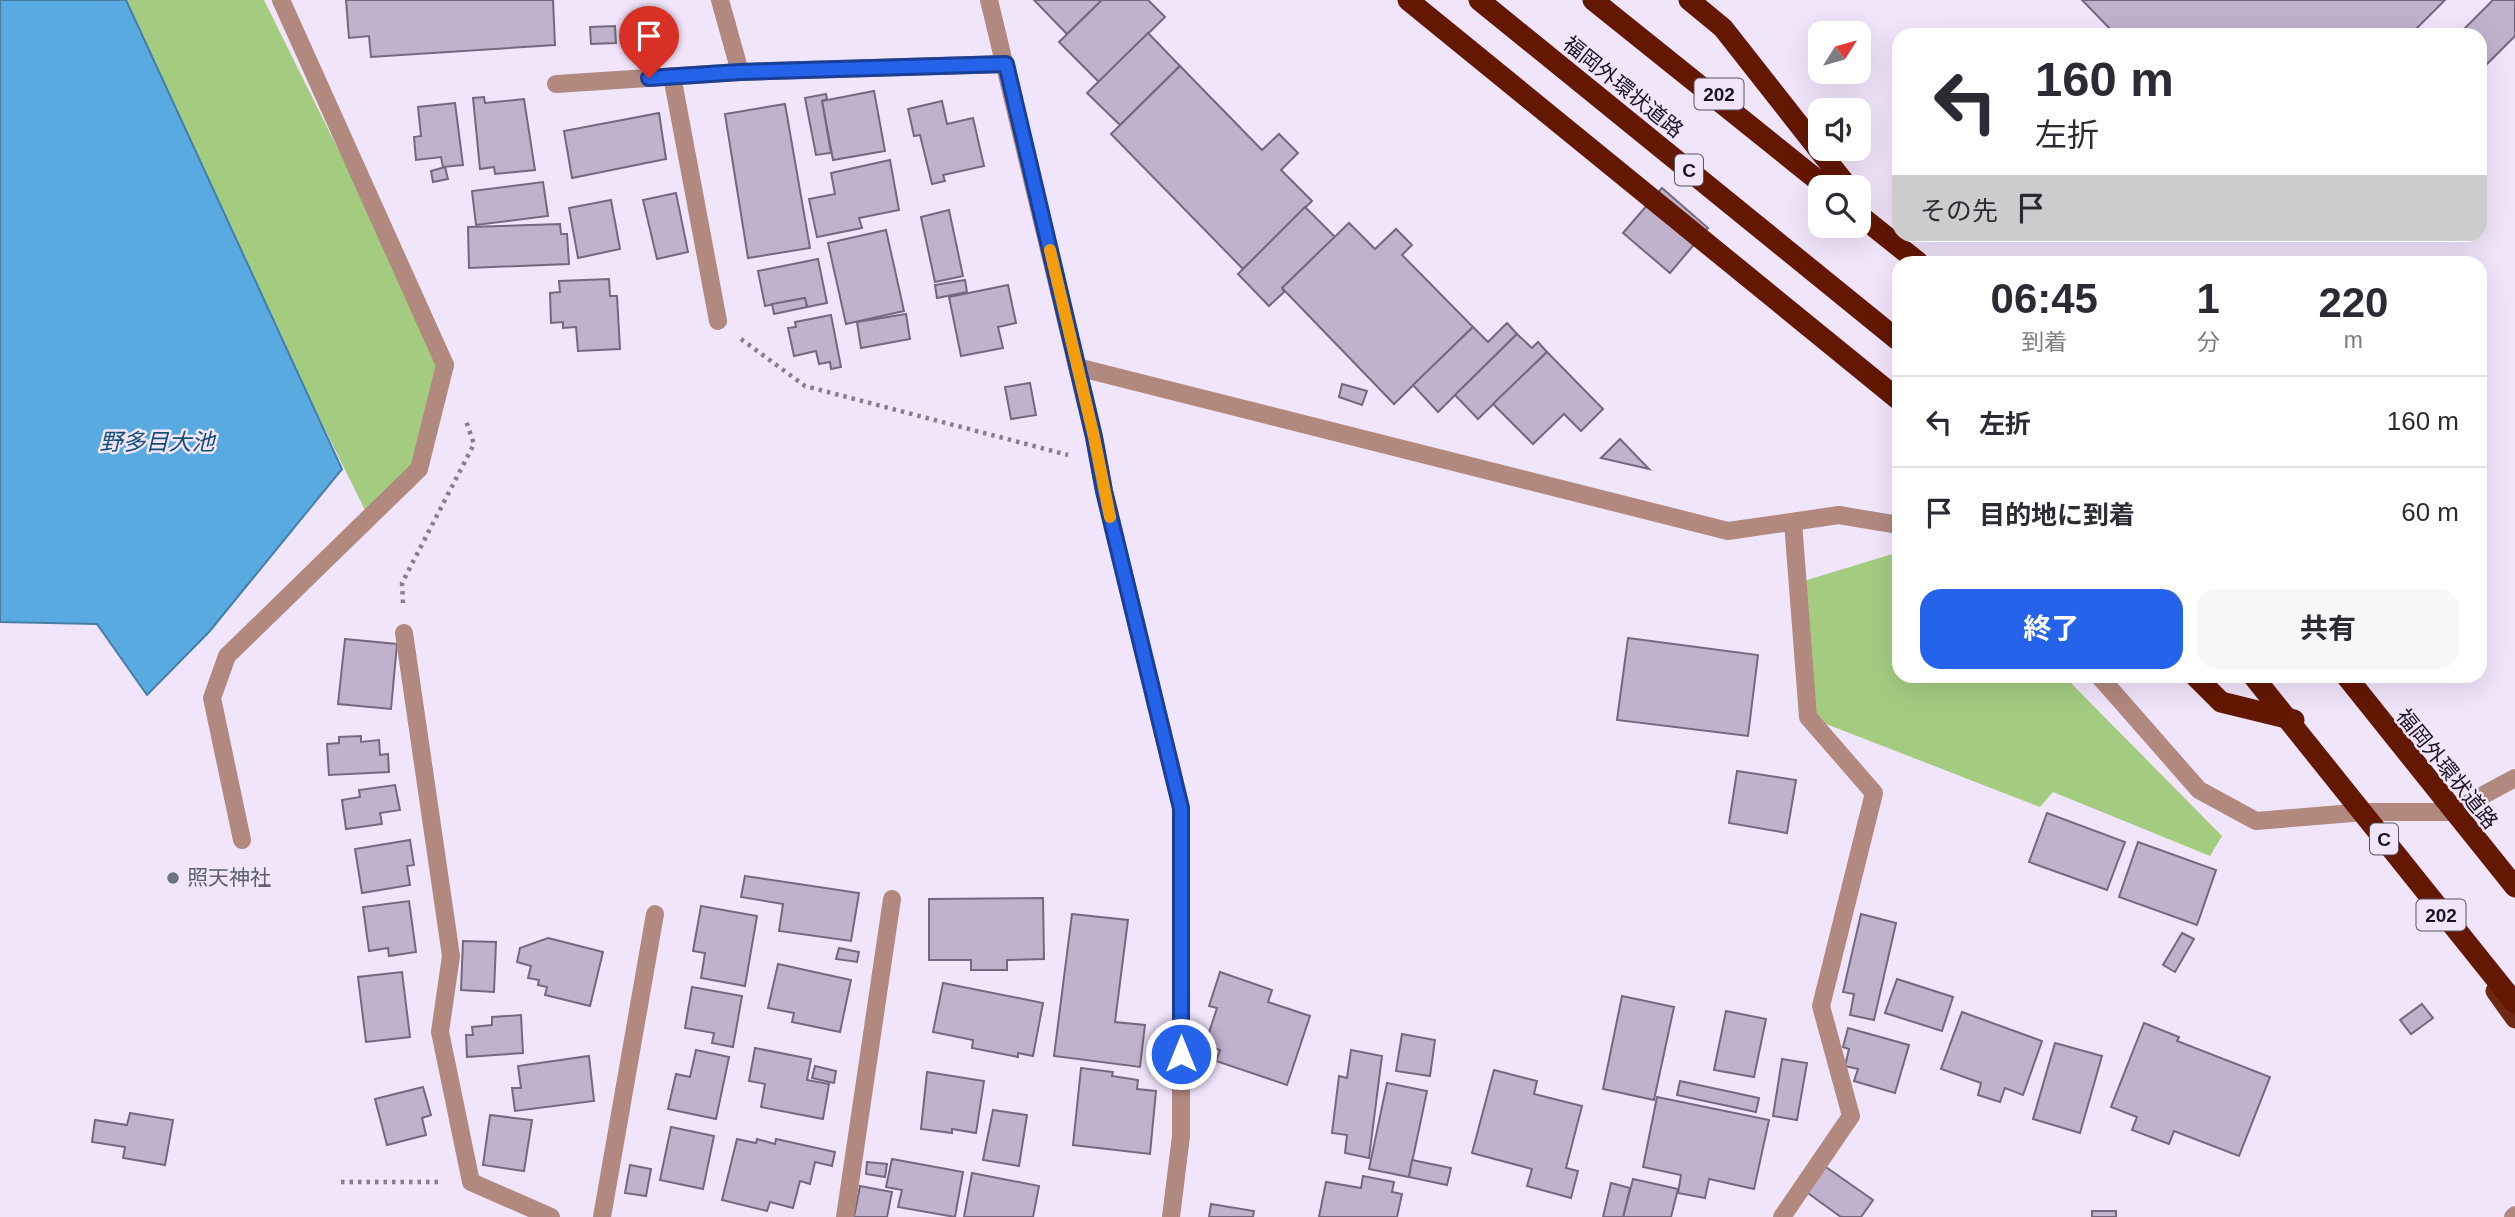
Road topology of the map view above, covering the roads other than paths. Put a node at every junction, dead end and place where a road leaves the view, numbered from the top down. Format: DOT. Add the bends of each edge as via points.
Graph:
graph roads {
  1 [pos="281,0"];
  2 [pos="720,0"];
  3 [pos="989,0"];
  4 [pos="1408,0"];
  5 [pos="1480,0"];
  6 [pos="1593,0"];
  7 [pos="1606,0"];
  8 [pos="1689,0"];
  9 [pos="1006,64"];
  10 [pos="740,72"];
  11 [pos="672,76"];
  12 [pos="556,84"];
  13 [pos="1811,175"];
  14 [pos="1818,175"];
  15 [pos="1839,175"];
  16 [pos="1871,220"];
  17 [pos="1892,238"];
  18 [pos="1897,242"];
  19 [pos="1913,256"];
  20 [pos="718,321"];
  21 [pos="1892,336"];
  22 [pos="1077,367"];
  23 [pos="1892,394"];
  24 [pos="1793,523"];
  25 [pos="1892,524"];
  26 [pos="404,633"];
  27 [pos="2105,683"];
  28 [pos="2202,683"];
  29 [pos="2259,683"];
  30 [pos="2260,683"];
  31 [pos="2350,683"];
  32 [pos="2350,683"];
  33 [pos="2294,720"];
  34 [pos="2515,778"];
  35 [pos="2365,812"];
  36 [pos="2452,812"];
  37 [pos="242,840"];
  38 [pos="2515,887"];
  39 [pos="2515,892"];
  40 [pos="892,899"];
  41 [pos="654,914"];
  42 [pos="2515,1003"];
  43 [pos="2515,1019"];
  44 [pos="546,1216"];
  45 [pos="602,1217"];
  46 [pos="845,1217"];
  47 [pos="1171,1217"];
  48 [pos="1782,1217"];
  1 -- 37 [label="street" via="445,365 419,469 227,656 212,698"];
  2 -- 10 [label="street"];
  3 -- 9 [label="street"];
  4 -- 23 [label="highway"];
  5 -- 21 [label="highway, C, bridge"];
  6 -- 13 [label="highway"];
  7 -- 14 [label="highway, 202"];
  8 -- 15 [label="highway" via="1723,28"];
  9 -- 10 [label="street"];
  9 -- 22 [label="street"];
  10 -- 11 [label="street"];
  11 -- 12 [label="street"];
  11 -- 20 [label="street"];
  16 -- 17 [label="highway"];
  18 -- 19 [label="highway"];
  22 -- 24 [label="street" via="1728,531"];
  22 -- 47 [label="street" via="1181,808 1181,1136"];
  24 -- 25 [label="street" via="1839,516"];
  24 -- 48 [label="street" via="1808,717 1874,793 1821,1006 1851,1116"];
  26 -- 44 [label="street" via="452,956 440,1032 471,1182"];
  27 -- 35 [label="street" via="2199,790 2256,821"];
  28 -- 33 [label="highway" via="2221,702"];
  29 -- 42 [label="highway, C, bridge"];
  30 -- 33 [label="highway, 202"];
  31 -- 36 [label="highway, 福岡外環状道路"];
  32 -- 38 [label="highway, bridge"];
  33 -- 35 [label="highway, 202"];
  34 -- 36 [label="street"];
  35 -- 36 [label="street"];
  35 -- 43 [label="highway, 202"];
  36 -- 39 [label="highway, 福岡外環状道路"];
  40 -- 46 [label="street"];
  41 -- 45 [label="street"];
}
